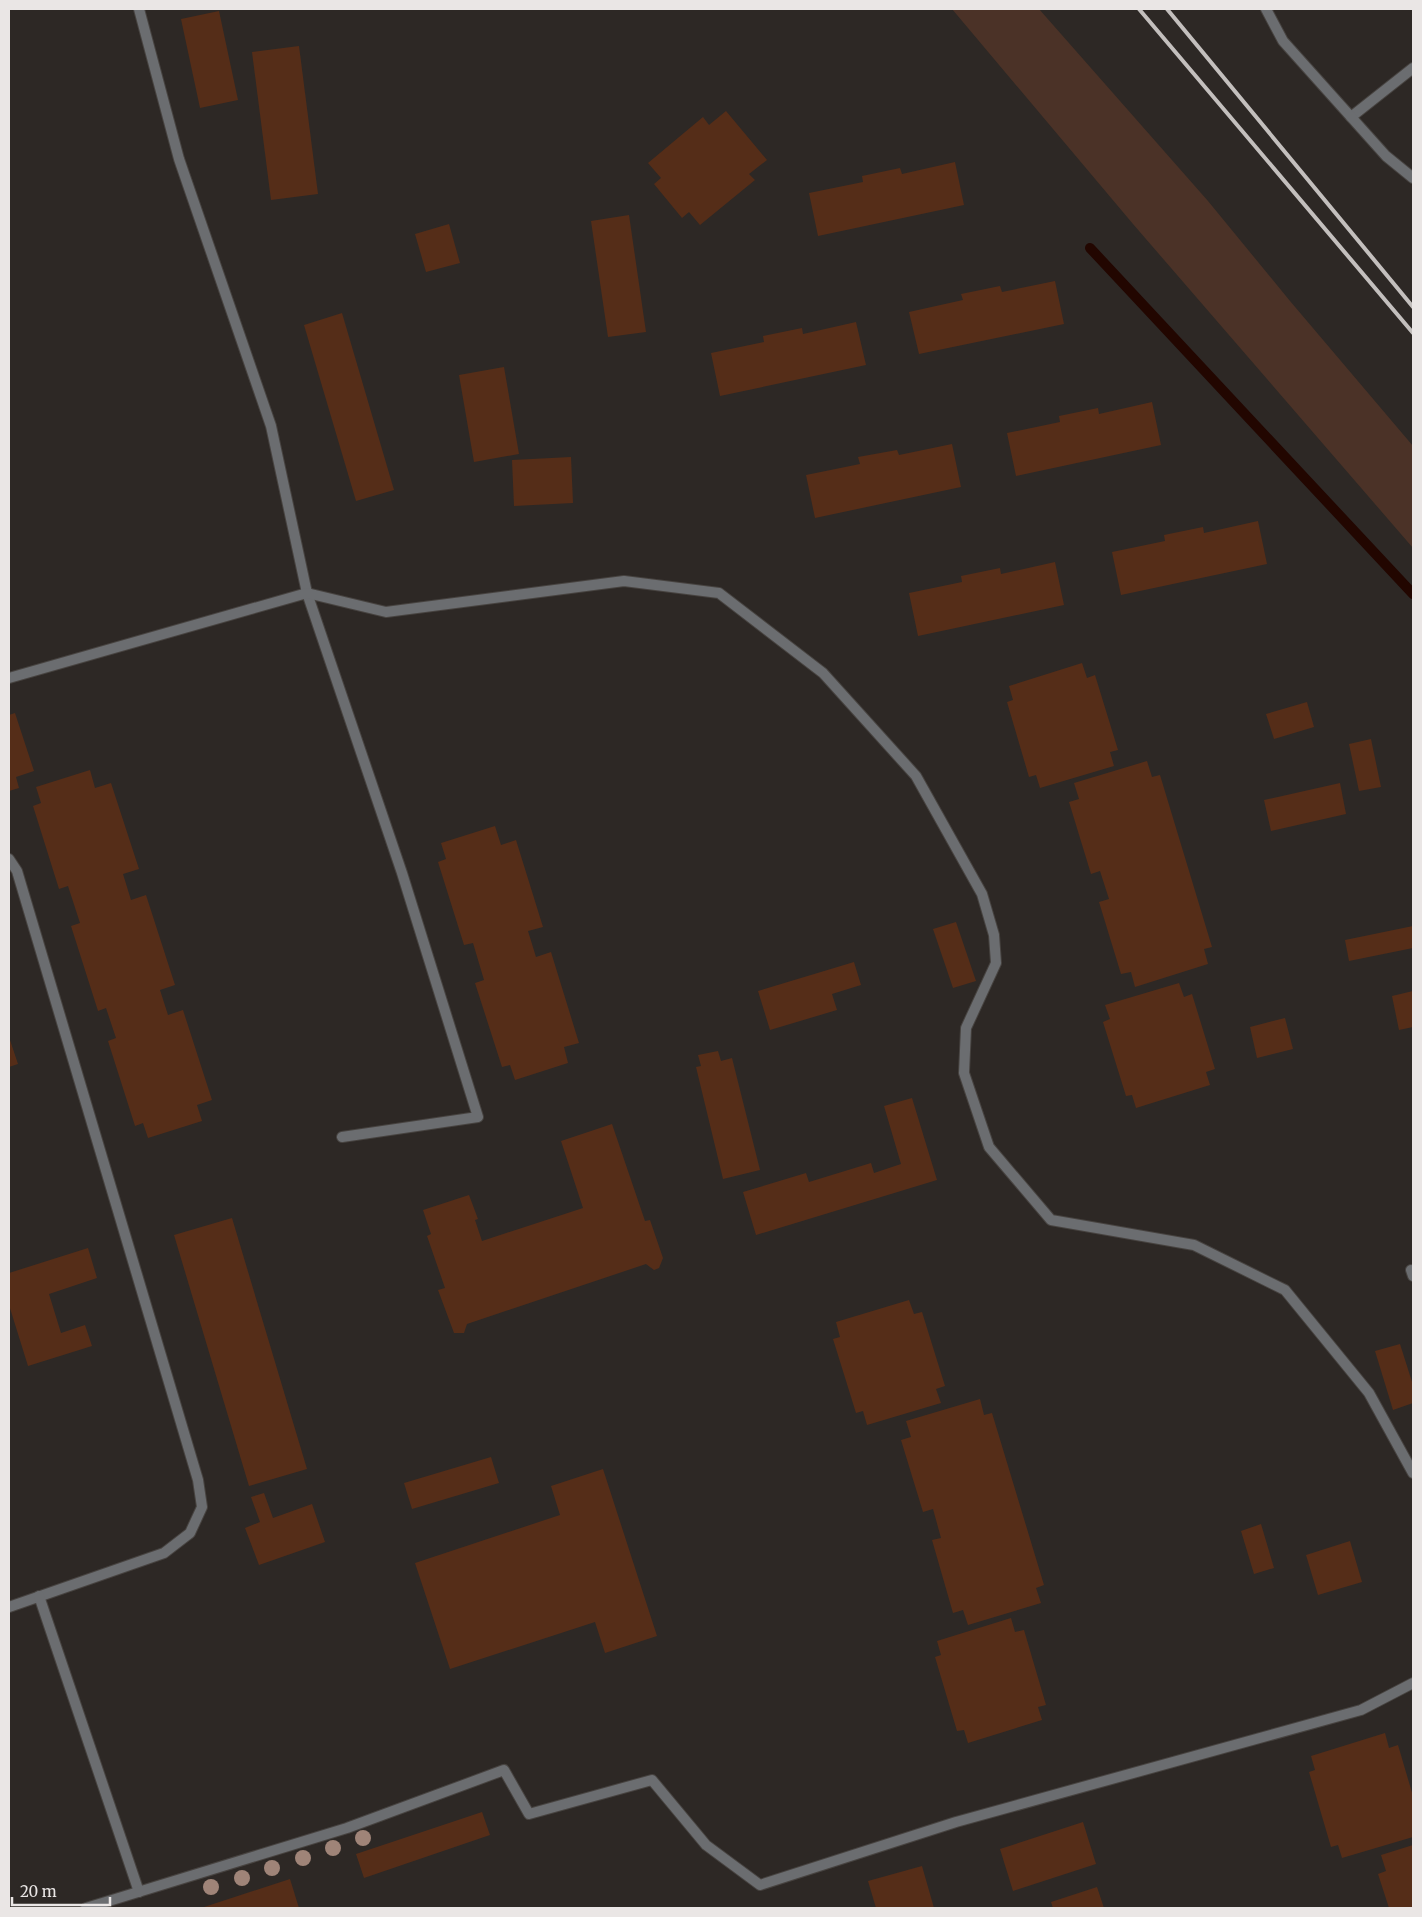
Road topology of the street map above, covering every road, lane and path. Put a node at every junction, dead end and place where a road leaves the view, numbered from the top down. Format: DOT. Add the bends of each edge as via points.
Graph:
graph roads {
  1 [pos="138,9"];
  2 [pos="1266,9"];
  3 [pos="1413,68"];
  4 [pos="1351,117"];
  5 [pos="1413,178"];
  6 [pos="307,593"];
  7 [pos="9,678"];
  8 [pos="9,859"];
  9 [pos="342,1137"];
  10 [pos="1413,1473"];
  11 [pos="39,1596"];
  12 [pos="9,1607"];
  13 [pos="1413,1683"];
  14 [pos="139,1892"];
  15 [pos="86,1908"];
  1 -- 6 [label="street" via="179,159 270,426"];
  2 -- 4 [label="street" via="1284,41"];
  3 -- 4 [label="street"];
  4 -- 5 [label="street" via="1386,156"];
  6 -- 7 [label="street"];
  6 -- 9 [label="street" via="402,873 478,1117"];
  6 -- 10 [label="street" via="386,612 624,581 719,593 823,673 916,776 982,894 994,934 996,963 966,1028 964,1074 989,1147 1051,1220 1194,1245 1284,1290 1369,1393"];
  8 -- 11 [label="street" via="20,880 198,1480 202,1507 190,1533 164,1553"];
  11 -- 12 [label="street"];
  11 -- 14 [label="street"];
  13 -- 14 [label="street" via="1361,1710 956,1822 760,1885 706,1845 652,1780 529,1814 504,1770 347,1828"];
  14 -- 15 [label="street"];
}
